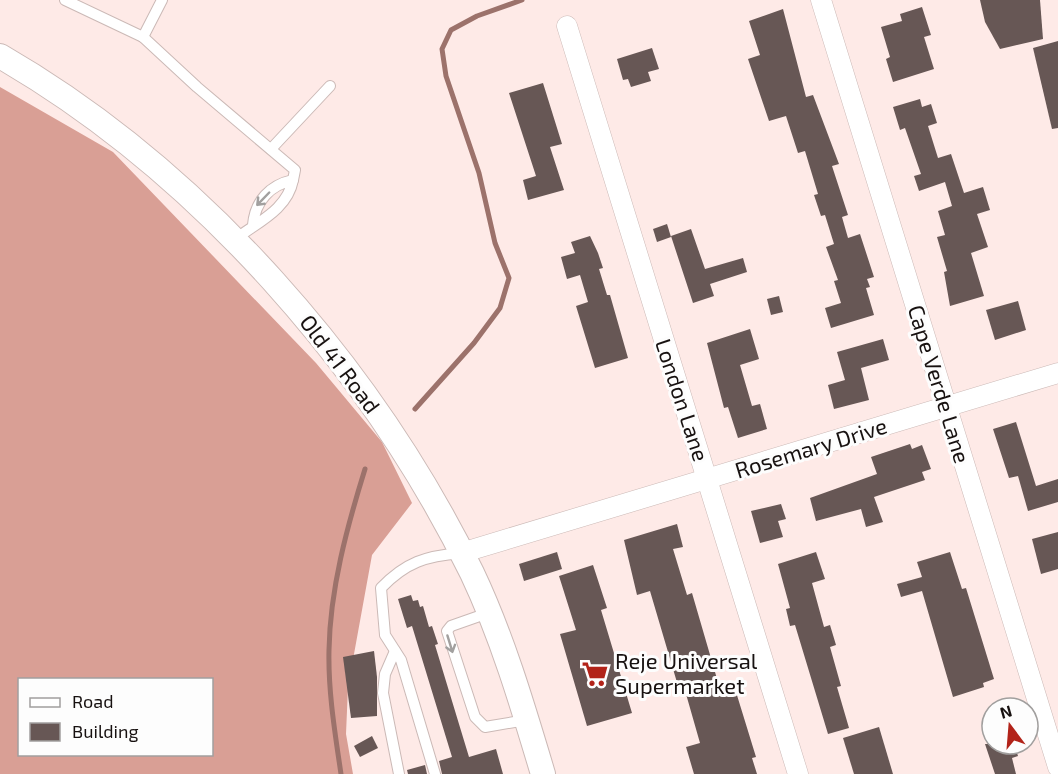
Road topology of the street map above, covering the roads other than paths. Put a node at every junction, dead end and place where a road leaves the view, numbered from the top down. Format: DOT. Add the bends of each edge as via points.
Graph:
graph roads {
  1 [pos="65,0"];
  2 [pos="162,0"];
  3 [pos="821,0"];
  4 [pos="567,26"];
  5 [pos="143,37"];
  6 [pos="0,56"];
  7 [pos="330,86"];
  8 [pos="271,149"];
  9 [pos="293,180"];
  10 [pos="253,225"];
  11 [pos="233,241"];
  12 [pos="1058,373"];
  13 [pos="946,406"];
  14 [pos="708,480"];
  15 [pos="461,553"];
  16 [pos="488,613"];
  17 [pos="395,651"];
  18 [pos="526,720"];
  19 [pos="1058,767"];
  20 [pos="399,774"];
  21 [pos="435,774"];
  22 [pos="543,774"];
  23 [pos="798,774"];
  1 -- 5 [label="lane"];
  2 -- 5 [label="lane"];
  3 -- 13 [label="street, Cape Verde Lane"];
  4 -- 14 [label="street, London Lane"];
  5 -- 8 [label="lane"];
  6 -- 11 [label="street, Old 41 Road" via="105,127 154,166"];
  7 -- 8 [label="lane"];
  8 -- 9 [label="lane" via="295,170"];
  9 -- 10 [label="lane" via="291,193 280,206"];
  9 -- 10 [label="lane, one-way" via="278,183 255,208"];
  10 -- 11 [label="lane"];
  11 -- 15 [label="street, Old 41 Road" via="342,361 402,449"];
  12 -- 13 [label="street, Rosemary Drive"];
  13 -- 14 [label="street, Rosemary Drive"];
  13 -- 19 [label="street, Cape Verde Lane"];
  14 -- 15 [label="street, Rosemary Drive"];
  14 -- 23 [label="street, London Lane"];
  15 -- 16 [label="street, Old 41 Road"];
  15 -- 17 [label="lane" via="428,556 393,576 381,588 385,634"];
  16 -- 18 [label="street, Old 41 Road"];
  16 -- 18 [label="lane, one-way" via="447,631 475,717 485,727"];
  17 -- 20 [label="lane" via="382,693"];
  17 -- 21 [label="lane"];
  18 -- 22 [label="street, Old 41 Road"];
}
